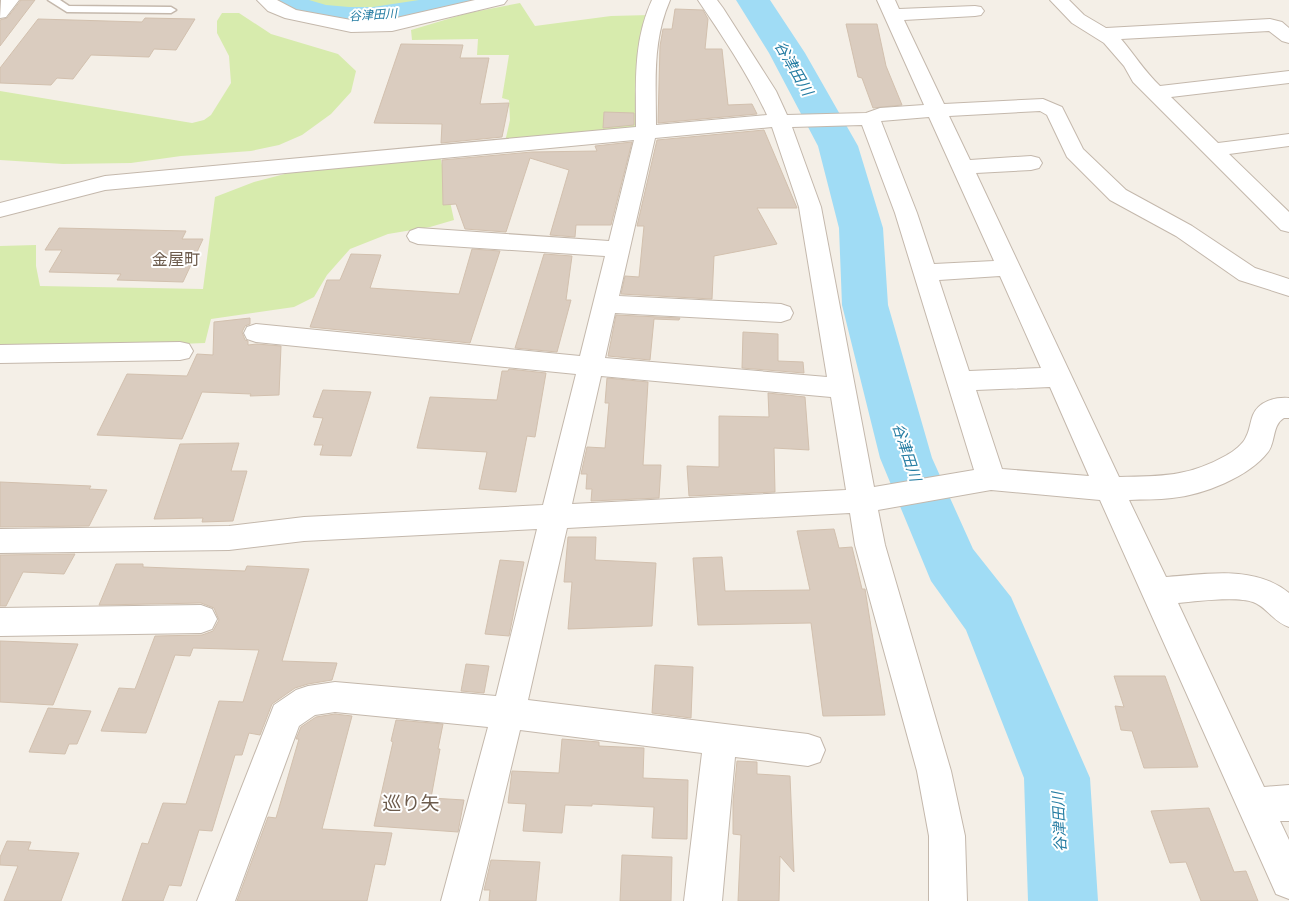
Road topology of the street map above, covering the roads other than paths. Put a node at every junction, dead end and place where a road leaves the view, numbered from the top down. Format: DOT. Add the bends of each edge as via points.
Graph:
graph roads {
  1 [pos="10,0"];
  2 [pos="52,0"];
  3 [pos="266,0"];
  4 [pos="498,0"];
  5 [pos="661,0"];
  6 [pos="707,0"];
  7 [pos="1058,0"];
  8 [pos="89,4"];
  9 [pos="889,7"];
  10 [pos="171,10"];
  11 [pos="975,11"];
  12 [pos="0,13"];
  13 [pos="1103,34"];
  14 [pos="1289,37"];
  15 [pos="1289,77"];
  16 [pos="1155,93"];
  17 [pos="936,112"];
  18 [pos="862,119"];
  19 [pos="788,121"];
  20 [pos="646,132"];
  21 [pos="1289,140"];
  22 [pos="1212,150"];
  23 [pos="1031,163"];
  24 [pos="962,167"];
  25 [pos="0,210"];
  26 [pos="1287,220"];
  27 [pos="418,236"];
  28 [pos="618,249"];
  29 [pos="1008,268"];
  30 [pos="926,272"];
  31 [pos="1289,288"];
  32 [pos="605,304"];
  33 [pos="781,313"];
  34 [pos="256,333"];
  35 [pos="180,351"];
  36 [pos="0,354"];
  37 [pos="590,366"];
  38 [pos="1058,377"];
  39 [pos="960,382"];
  40 [pos="842,388"];
  41 [pos="1289,408"];
  42 [pos="980,481"];
  43 [pos="1110,489"];
  44 [pos="861,501"];
  45 [pos="553,517"];
  46 [pos="0,541"];
  47 [pos="1156,591"];
  48 [pos="1289,613"];
  49 [pos="201,619"];
  50 [pos="0,622"];
  51 [pos="508,713"];
  52 [pos="720,739"];
  53 [pos="808,750"];
  54 [pos="1289,803"];
  55 [pos="1254,805"];
  56 [pos="1289,881"];
  57 [pos="216,901"];
  58 [pos="460,901"];
  59 [pos="703,901"];
  60 [pos="948,901"];
  1 -- 12 [label="street"];
  2 -- 8 [label="lane" via="67,9"];
  3 -- 4 [label="street" via="291,14 359,26 392,25"];
  5 -- 20 [label="street" via="647,43"];
  6 -- 19 [label="street"];
  7 -- 13 [label="street" via="1078,19"];
  8 -- 10 [label="lane"];
  9 -- 11 [label="street"];
  9 -- 17 [label="street"];
  13 -- 14 [label="street" via="1270,25"];
  13 -- 16 [label="street" via="1122,51 1140,78"];
  15 -- 16 [label="street"];
  16 -- 22 [label="street"];
  17 -- 18 [label="street" via="880,114"];
  17 -- 24 [label="street"];
  17 -- 31 [label="street" via="1047,106 1055,111 1074,152 1118,196 1184,231 1247,274"];
  18 -- 19 [label="street"];
  18 -- 30 [label="street" via="906,213"];
  19 -- 20 [label="street"];
  19 -- 40 [label="street" via="810,207"];
  20 -- 25 [label="street" via="105,183"];
  20 -- 28 [label="street"];
  21 -- 22 [label="street"];
  22 -- 26 [label="street"];
  23 -- 24 [label="street"];
  24 -- 29 [label="street"];
  27 -- 28 [label="street"];
  28 -- 32 [label="street"];
  29 -- 30 [label="street"];
  29 -- 38 [label="street"];
  30 -- 39 [label="street"];
  32 -- 33 [label="street"];
  32 -- 37 [label="street"];
  34 -- 37 [label="street"];
  35 -- 36 [label="street"];
  37 -- 40 [label="street"];
  37 -- 45 [label="street"];
  38 -- 39 [label="street"];
  38 -- 43 [label="street"];
  39 -- 42 [label="street"];
  40 -- 44 [label="street"];
  41 -- 43 [label="street" via="1279,407 1266,416 1258,444 1239,462 1204,480 1173,487"];
  42 -- 43 [label="street"];
  42 -- 44 [label="street"];
  43 -- 47 [label="street"];
  44 -- 45 [label="street"];
  44 -- 60 [label="street" via="870,545 934,770 947,836"];
  45 -- 46 [label="street" via="304,528 230,538"];
  45 -- 51 [label="street"];
  47 -- 48 [label="street" via="1256,589"];
  47 -- 55 [label="street"];
  49 -- 50 [label="street"];
  51 -- 52 [label="street"];
  51 -- 57 [label="street" via="335,697 308,701 286,716"];
  51 -- 58 [label="street"];
  52 -- 53 [label="street"];
  52 -- 59 [label="street"];
  54 -- 55 [label="street"];
  55 -- 56 [label="street"];
}
